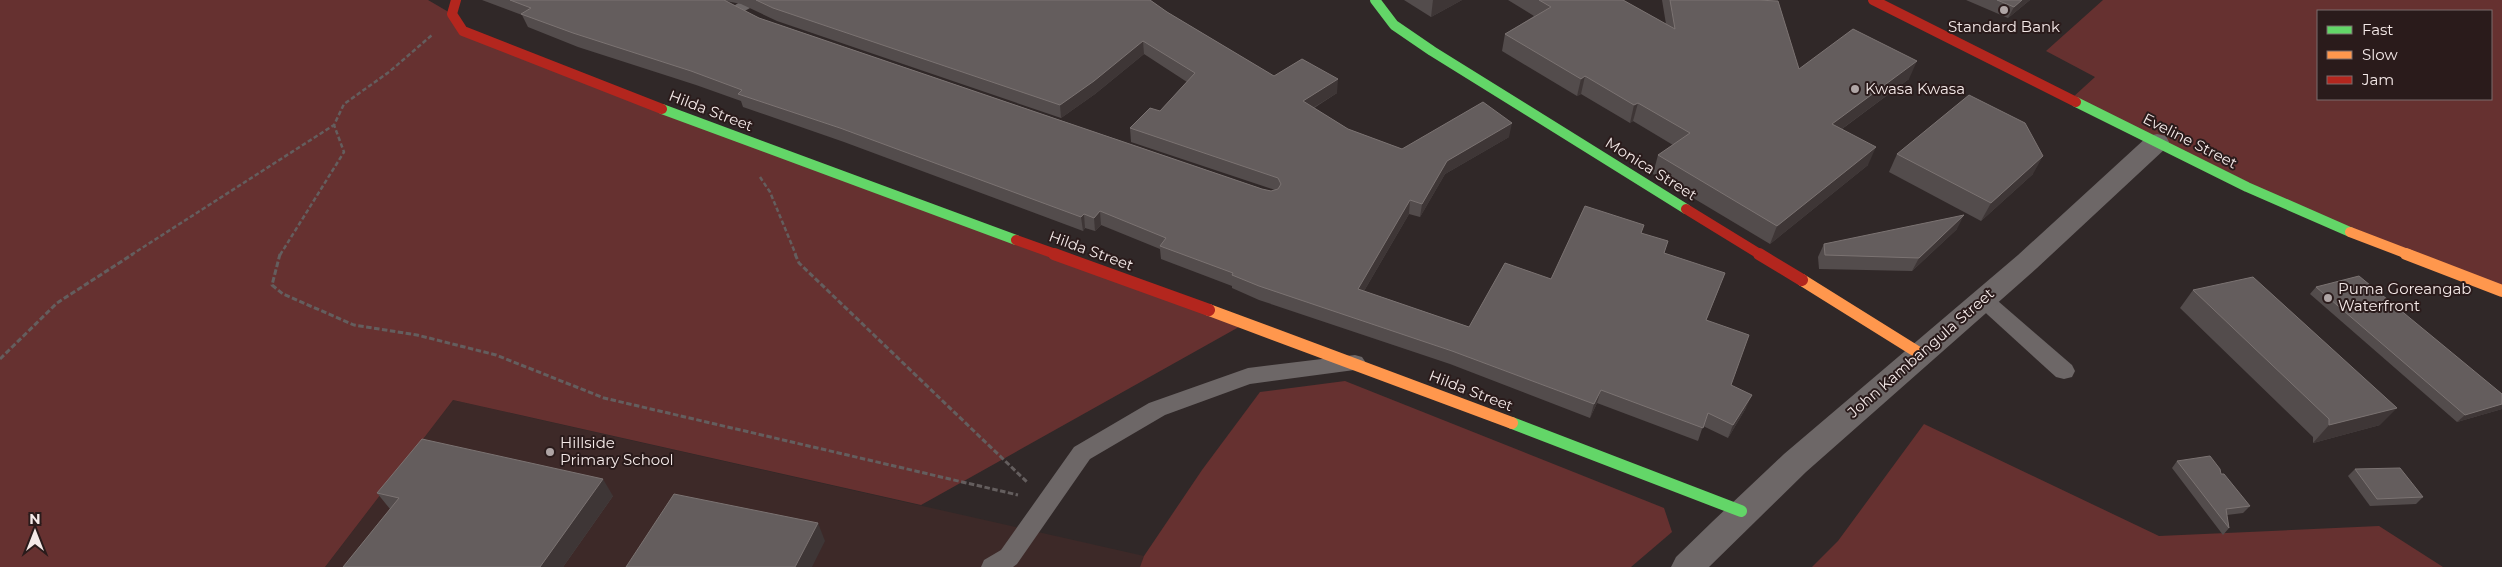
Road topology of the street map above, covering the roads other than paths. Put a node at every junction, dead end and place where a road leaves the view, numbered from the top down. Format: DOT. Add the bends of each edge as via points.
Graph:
graph roads {
  1 [pos="456,0"];
  2 [pos="1375,0"];
  3 [pos="1873,0"];
  4 [pos="719,3"];
  5 [pos="755,9"];
  6 [pos="2157,142"];
  7 [pos="2502,291"];
  8 [pos="1984,300"];
  9 [pos="1919,353"];
  10 [pos="1355,363"];
  11 [pos="2064,371"];
  12 [pos="1741,511"];
  13 [pos="993,567"];
  14 [pos="1688,567"];
  1 -- 10 [label="street, Hilda Street" via="452,14 463,31 731,136"];
  2 -- 9 [label="street, Monica Street" via="1394,25 1432,51"];
  3 -- 6 [label="street, Eveline Street"];
  4 -- 5 [label="lane" via="737,9"];
  6 -- 7 [label="street, Eveline Street" via="2247,187"];
  6 -- 8 [label="street, John Kambangula Street"];
  8 -- 9 [label="street, John Kambangula Street"];
  8 -- 11 [label="lane"];
  9 -- 12 [label="street, John Kambangula Street"];
  10 -- 12 [label="street, Hilda Street"];
  10 -- 13 [label="lane" via="1248,376 1157,409 1082,453 1008,557"];
  12 -- 14 [label="street, John Kambangula Street"];
}
